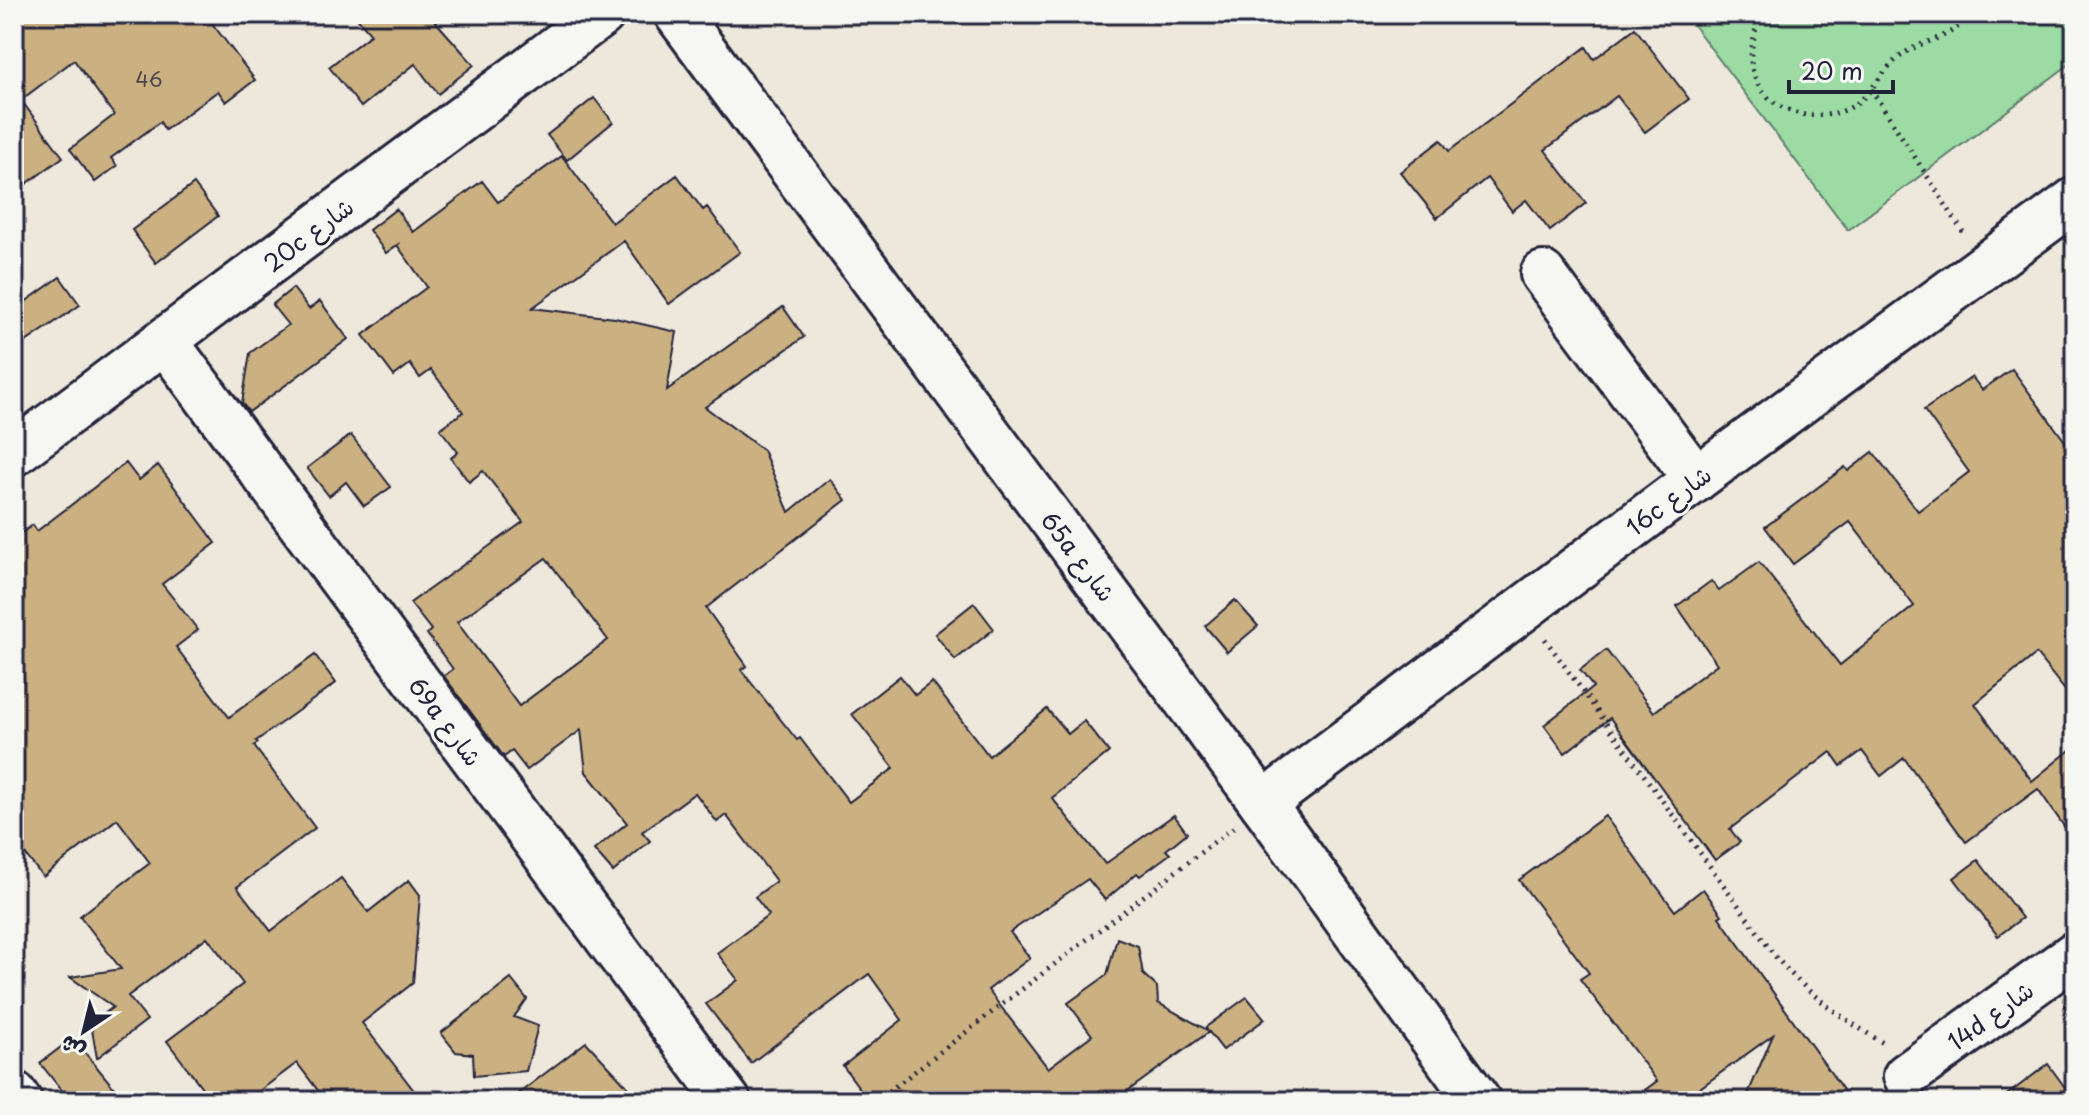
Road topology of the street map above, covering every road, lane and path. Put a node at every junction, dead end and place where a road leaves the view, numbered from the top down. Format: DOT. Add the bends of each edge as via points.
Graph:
graph roads {
  1 [pos="602,14"];
  2 [pos="677,14"];
  3 [pos="1758,14"];
  4 [pos="1968,14"];
  5 [pos="1871,89"];
  6 [pos="2075,200"];
  7 [pos="1985,267"];
  8 [pos="1543,274"];
  9 [pos="165,341"];
  10 [pos="14,453"];
  11 [pos="1696,479"];
  12 [pos="1523,609"];
  13 [pos="1263,804"];
  14 [pos="2075,954"];
  15 [pos="1913,1070"];
  16 [pos="14,1094"];
  17 [pos="19,1101"];
  18 [pos="728,1101"];
  19 [pos="876,1101"];
  20 [pos="1478,1101"];
  1 -- 9 [label="street, 20c شارع"];
  2 -- 13 [label="street, 65a شارع"];
  3 -- 5 [label="path" via="1752,69 1755,81 1778,106 1805,115 1830,115 1855,105"];
  4 -- 5 [label="path" via="1955,29 1897,58"];
  5 -- 7 [label="path"];
  6 -- 7 [label="street, 16c شارع"];
  7 -- 11 [label="street, 16c شارع"];
  8 -- 11 [label="street"];
  9 -- 10 [label="street, 20c شارع"];
  9 -- 18 [label="street, 69a شارع"];
  11 -- 12 [label="street, 16c شارع"];
  12 -- 13 [label="street, 16c شارع"];
  12 -- 15 [label="path" via="1775,956 1797,982"];
  13 -- 19 [label="path"];
  13 -- 20 [label="street, 65a شارع"];
  14 -- 15 [label="street, 14d شارع"];
  16 -- 17 [label="street"];
}
